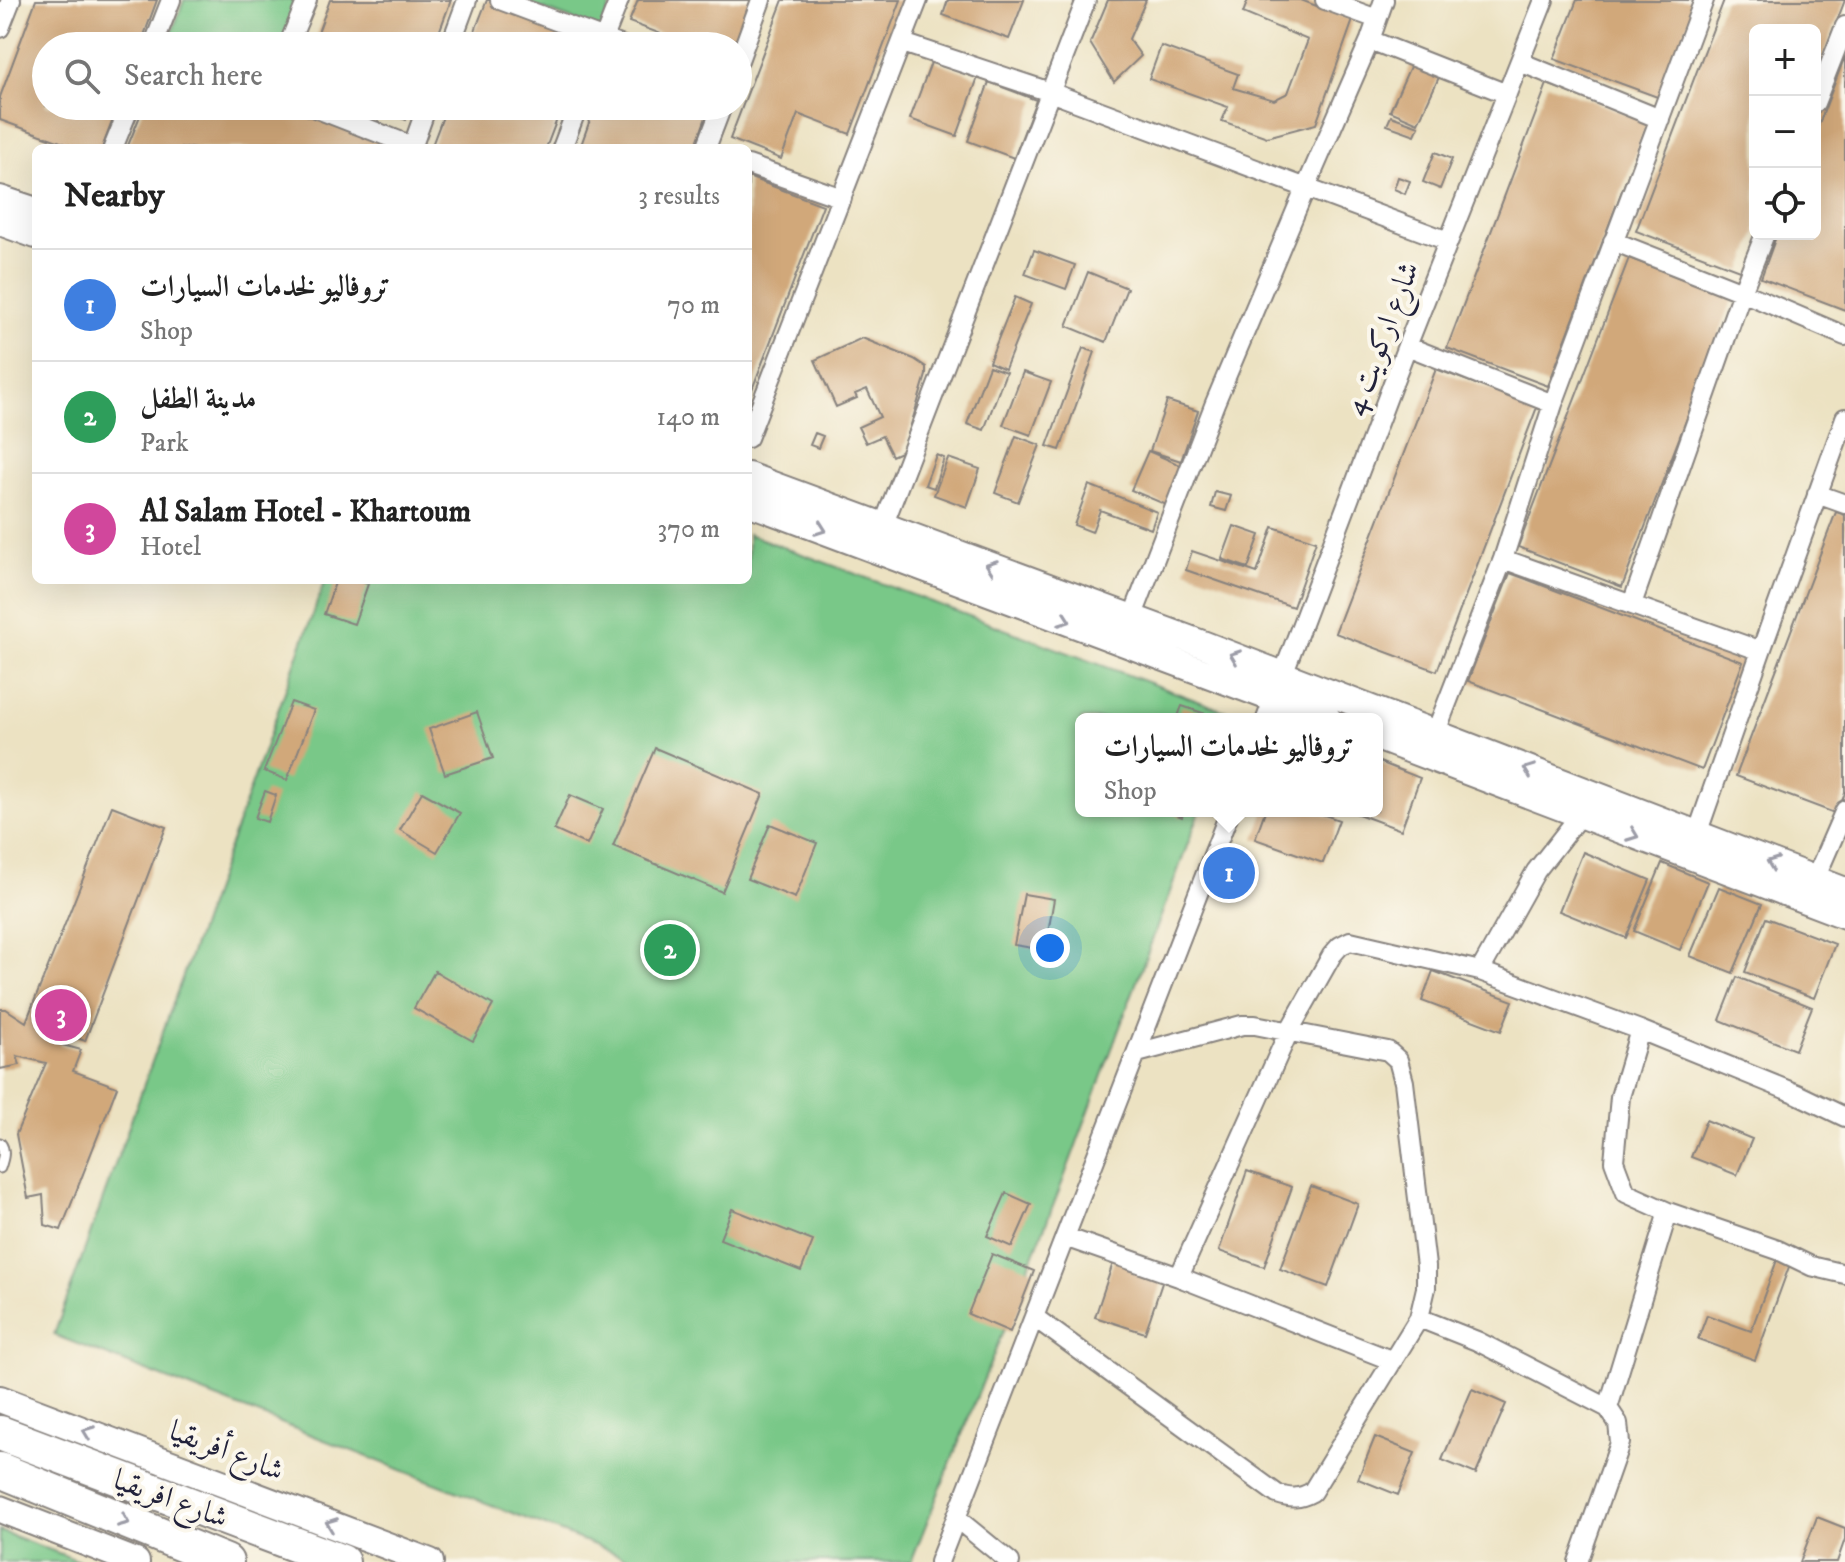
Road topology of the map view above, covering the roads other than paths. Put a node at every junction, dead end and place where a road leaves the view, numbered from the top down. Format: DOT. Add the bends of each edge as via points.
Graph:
graph roads {
  1 [pos="11,0"];
  2 [pos="171,0"];
  3 [pos="307,0"];
  4 [pos="467,0"];
  5 [pos="500,0"];
  6 [pos="619,0"];
  7 [pos="761,0"];
  8 [pos="918,0"];
  9 [pos="1086,0"];
  10 [pos="1325,0"];
  11 [pos="1384,0"];
  12 [pos="1544,0"];
  13 [pos="1704,0"];
  14 [pos="1377,19"];
  15 [pos="1845,26"];
  16 [pos="0,28"];
  17 [pos="159,32"];
  18 [pos="294,32"];
  19 [pos="455,32"];
  20 [pos="578,32"];
  21 [pos="607,32"];
  22 [pos="749,32"];
  23 [pos="1370,40"];
  24 [pos="903,43"];
  25 [pos="1520,62"];
  26 [pos="1050,92"];
  27 [pos="1507,94"];
  28 [pos="1818,96"];
  29 [pos="1660,119"];
  30 [pos="124,120"];
  31 [pos="345,120"];
  32 [pos="422,120"];
  33 [pos="573,120"];
  34 [pos="717,120"];
  35 [pos="115,144"];
  36 [pos="405,144"];
  37 [pos="413,144"];
  38 [pos="564,144"];
  39 [pos="708,144"];
  40 [pos="752,166"];
  41 [pos="1306,187"];
  42 [pos="842,198"];
  43 [pos="0,199"];
  44 [pos="32,210"];
  45 [pos="0,222"];
  46 [pos="32,234"];
  47 [pos="1763,240"];
  48 [pos="1448,241"];
  49 [pos="1613,241"];
  50 [pos="1742,292"];
  51 [pos="1845,336"];
  52 [pos="1407,346"];
  53 [pos="1553,404"];
  54 [pos="1845,418"];
  55 [pos="752,428"];
  56 [pos="752,477"];
  57 [pos="1817,494"];
  58 [pos="752,503"];
  59 [pos="1845,504"];
  60 [pos="883,526"];
  61 [pos="1503,559"];
  62 [pos="1632,604"];
  63 [pos="1132,618"];
  64 [pos="1761,651"];
  65 [pos="1274,697"];
  66 [pos="1313,713"];
  67 [pos="1344,713"];
  68 [pos="1383,722"];
  69 [pos="1435,734"];
  70 [pos="1383,739"];
  71 [pos="1845,810"];
  72 [pos="1580,815"];
  73 [pos="1228,817"];
  74 [pos="1697,834"];
  75 [pos="1815,879"];
  76 [pos="1845,891"];
  77 [pos="1845,915"];
  78 [pos="1480,971"];
  79 [pos="1640,1030"];
  80 [pos="1289,1031"];
  81 [pos="1137,1053"];
  82 [pos="1845,1117"];
  83 [pos="0,1143"];
  84 [pos="0,1168"];
  85 [pos="1668,1212"];
  86 [pos="1065,1237"];
  87 [pos="1845,1274"];
  88 [pos="1179,1277"];
  89 [pos="1034,1317"];
  90 [pos="1419,1318"];
  91 [pos="1393,1361"];
  92 [pos="0,1399"];
  93 [pos="1608,1408"];
  94 [pos="0,1433"];
  95 [pos="0,1470"];
  96 [pos="0,1509"];
  97 [pos="956,1518"];
  98 [pos="136,1562"];
  99 [pos="226,1562"];
  100 [pos="342,1562"];
  101 [pos="430,1562"];
  102 [pos="939,1562"];
  103 [pos="1010,1562"];
  104 [pos="1578,1562"];
  1 -- 16 [label="street"];
  2 -- 17 [label="street"];
  3 -- 18 [label="street"];
  4 -- 19 [label="street"];
  5 -- 20 [label="street"];
  6 -- 21 [label="street"];
  7 -- 22 [label="street"];
  8 -- 24 [label="street"];
  9 -- 26 [label="street"];
  10 -- 14 [label="street"];
  11 -- 14 [label="street"];
  12 -- 25 [label="street, شارع اركويت 4"];
  13 -- 29 [label="street"];
  14 -- 23 [label="street"];
  15 -- 28 [label="street"];
  23 -- 27 [label="street"];
  23 -- 41 [label="street"];
  24 -- 26 [label="street"];
  24 -- 42 [label="street"];
  25 -- 27 [label="street, شارع اركويت 4"];
  25 -- 29 [label="street"];
  26 -- 41 [label="street"];
  26 -- 60 [label="street"];
  27 -- 48 [label="street, شارع اركويت 4"];
  29 -- 49 [label="street"];
  30 -- 35 [label="street"];
  31 -- 36 [label="street"];
  32 -- 37 [label="street"];
  33 -- 38 [label="street"];
  34 -- 39 [label="street"];
  40 -- 42 [label="street"];
  41 -- 48 [label="street"];
  41 -- 63 [label="street"];
  42 -- 55 [label="street"];
  43 -- 44 [label="street"];
  45 -- 46 [label="street"];
  47 -- 50 [label="street"];
  48 -- 52 [label="street, شارع اركويت 4"];
  49 -- 50 [label="street"];
  49 -- 53 [label="street"];
  50 -- 51 [label="street"];
  50 -- 62 [label="street"];
  52 -- 53 [label="street"];
  52 -- 65 [label="street, شارع اركويت 4"];
  53 -- 61 [label="street"];
  54 -- 57 [label="street"];
  56 -- 60 [label="street"];
  57 -- 59 [label="street"];
  57 -- 64 [label="street"];
  58 -- 65 [label="street, one-way"];
  63 -- 60 [label="street, one-way"];
  61 -- 62 [label="street"];
  61 -- 69 [label="street"];
  62 -- 64 [label="street"];
  65 -- 63 [label="street, one-way"];
  64 -- 74 [label="street"];
  65 -- 66 [label="street"];
  65 -- 67 [label="street"];
  68 -- 69 [label="street"];
  74 -- 69 [label="street, one-way"];
  70 -- 72 [label="street"];
  71 -- 75 [label="street"];
  72 -- 77 [label="street, one-way"];
  72 -- 78 [label="street" via="1536,871"];
  73 -- 81 [label="street"];
  75 -- 74 [label="street, one-way"];
  75 -- 76 [label="street"];
  78 -- 79 [label="street"];
  78 -- 80 [label="street" via="1350,941 1332,955"];
  79 -- 82 [label="street"];
  79 -- 85 [label="street" via="1620,1097 1614,1161 1626,1193"];
  80 -- 81 [label="street" via="1242,1025"];
  80 -- 88 [label="street"];
  80 -- 90 [label="street" via="1388,1051 1398,1060 1426,1266"];
  81 -- 86 [label="street"];
  83 -- 84 [label="lane"];
  85 -- 87 [label="street"];
  85 -- 93 [label="street"];
  86 -- 88 [label="street"];
  86 -- 89 [label="street"];
  88 -- 91 [label="street"];
  89 -- 91 [label="street" via="1290,1499 1312,1492"];
  89 -- 97 [label="street"];
  90 -- 91 [label="street"];
  90 -- 93 [label="street" via="1477,1341"];
  101 -- 92 [label="street, شارع أفريقيا, one-way"];
  93 -- 104 [label="street" via="1618,1423 1620,1443"];
  94 -- 100 [label="highway, شارع افريقيا"];
  95 -- 99 [label="highway, شارع افريقيا, one-way"];
  96 -- 98 [label="street"];
  97 -- 102 [label="street"];
  97 -- 103 [label="street"];
}
